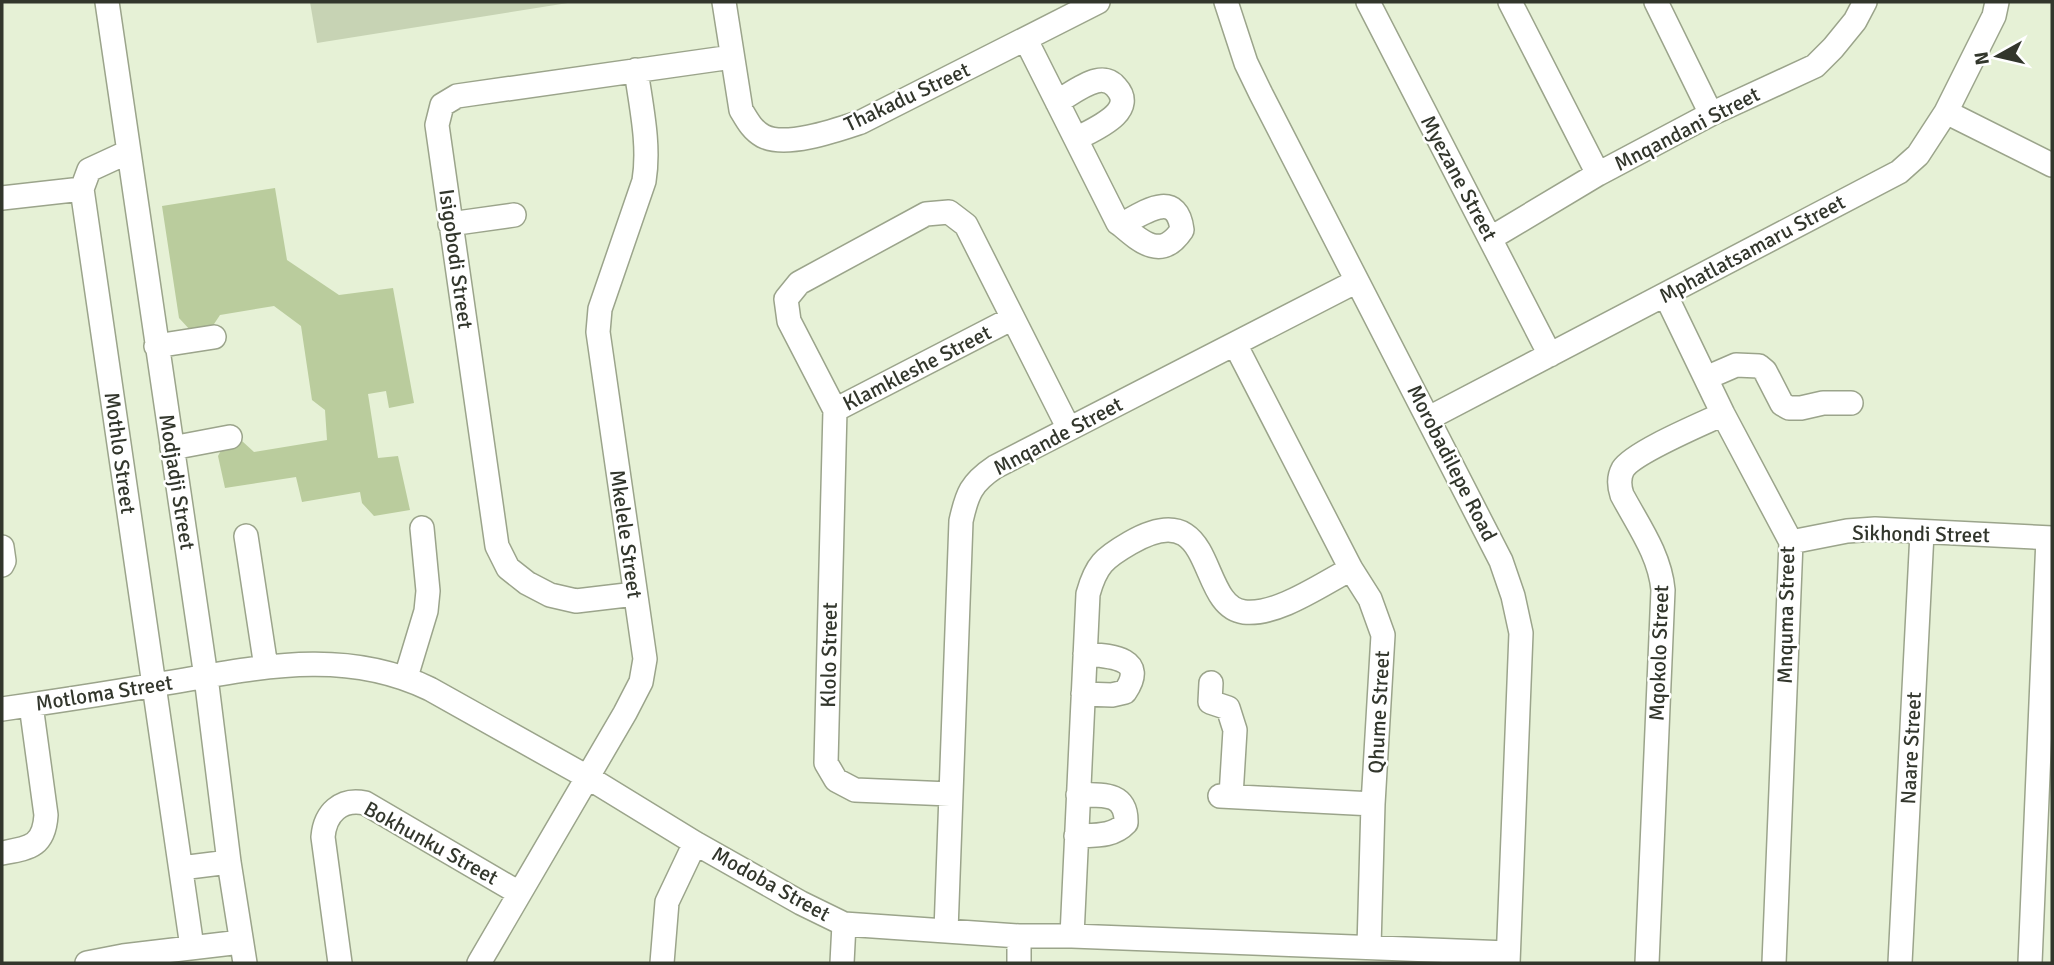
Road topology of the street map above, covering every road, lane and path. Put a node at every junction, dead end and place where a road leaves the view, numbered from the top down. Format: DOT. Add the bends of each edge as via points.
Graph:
graph roads {
  1 [pos="107,2"];
  2 [pos="724,2"];
  3 [pos="1098,2"];
  4 [pos="1226,2"];
  5 [pos="1368,2"];
  6 [pos="1510,2"];
  7 [pos="1865,2"];
  8 [pos="1997,2"];
  9 [pos="1661,4"];
  10 [pos="1026,40"];
  11 [pos="732,57"];
  12 [pos="636,70"];
  13 [pos="1057,102"];
  14 [pos="1946,112"];
  15 [pos="1711,114"];
  16 [pos="1076,139"];
  17 [pos="128,152"];
  18 [pos="2052,165"];
  19 [pos="1598,174"];
  20 [pos="82,189"];
  21 [pos="2,198"];
  22 [pos="514,215"];
  23 [pos="450,224"];
  24 [pos="1121,225"];
  25 [pos="1491,238"];
  26 [pos="1357,281"];
  27 [pos="1666,296"];
  28 [pos="1013,318"];
  29 [pos="214,337"];
  30 [pos="1235,344"];
  31 [pos="156,346"];
  32 [pos="1550,355"];
  33 [pos="1706,379"];
  34 [pos="1851,403"];
  35 [pos="835,410"];
  36 [pos="1723,414"];
  37 [pos="1429,418"];
  38 [pos="1069,429"];
  39 [pos="230,437"];
  40 [pos="172,448"];
  41 [pos="422,528"];
  42 [pos="1922,533"];
  43 [pos="246,536"];
  44 [pos="2050,538"];
  45 [pos="1791,542"];
  46 [pos="2,547"];
  47 [pos="2,565"];
  48 [pos="1351,569"];
  49 [pos="635,594"];
  50 [pos="1085,654"];
  51 [pos="266,667"];
  52 [pos="206,677"];
  53 [pos="406,677"];
  54 [pos="1211,683"];
  55 [pos="155,685"];
  56 [pos="1083,694"];
  57 [pos="31,705"];
  58 [pos="2,709"];
  59 [pos="589,778"];
  60 [pos="950,794"];
  61 [pos="1078,795"];
  62 [pos="1373,804"];
  63 [pos="1076,836"];
  64 [pos="695,843"];
  65 [pos="2,853"];
  66 [pos="229,862"];
  67 [pos="181,868"];
  68 [pos="519,893"];
  69 [pos="844,924"];
  70 [pos="946,930"];
  71 [pos="1019,936"];
  72 [pos="1072,936"];
  73 [pos="192,947"];
  74 [pos="1369,947"];
  75 [pos="243,953"];
  76 [pos="1508,958"];
  77 [pos="88,963"];
  78 [pos="340,963"];
  79 [pos="480,963"];
  80 [pos="662,963"];
  81 [pos="842,963"];
  82 [pos="1019,963"];
  83 [pos="1647,963"];
  84 [pos="1774,963"];
  85 [pos="1900,963"];
  86 [pos="2030,963"];
  1 -- 17 [label="street, Modjadji Street"];
  2 -- 11 [label="street, Thakadu Street"];
  3 -- 10 [label="street, Thakadu Street"];
  4 -- 26 [label="street, Morobadilepe Road" via="1246,63"];
  5 -- 25 [label="street, Myezane Street"];
  6 -- 19 [label="street"];
  7 -- 15 [label="street, Mnqandani Street" via="1855,21 1815,66"];
  8 -- 14 [label="street, Mphatlatsamaru Street"];
  9 -- 15 [label="street"];
  10 -- 11 [label="street, Thakadu Street" via="861,122 777,140 761,135 741,110"];
  10 -- 13 [label="street"];
  11 -- 12 [label="street, Isigobodi Street"];
  12 -- 23 [label="street, Isigobodi Street" via="457,96 442,105 437,125"];
  12 -- 49 [label="street, Mkelele Street" via="646,167 600,309 598,332"];
  13 -- 16 [label="street"];
  13 -- 16 [label="street" via="1093,81 1114,83 1119,90 1122,102 1118,113"];
  14 -- 18 [label="street"];
  14 -- 27 [label="street, Mphatlatsamaru Street" via="1919,155 1899,172"];
  15 -- 19 [label="street, Mnqandani Street"];
  16 -- 24 [label="street"];
  17 -- 20 [label="street" via="89,170"];
  17 -- 31 [label="street, Modjadji Street"];
  19 -- 25 [label="street, Mnqandani Street"];
  20 -- 21 [label="street"];
  20 -- 55 [label="street, Mothlo Street"];
  22 -- 23 [label="street"];
  23 -- 49 [label="street, Isigobodi Street" via="497,545 508,568 550,595 576,601"];
  25 -- 32 [label="street, Myezane Street"];
  26 -- 30 [label="street, Mnqande Street"];
  26 -- 37 [label="street, Morobadilepe Road"];
  27 -- 32 [label="street, Mphatlatsamaru Street"];
  27 -- 33 [label="street, Mnquma Street"];
  28 -- 35 [label="street, Klamkleshe Street"];
  28 -- 35 [label="street, Klamkleshe Street" via="966,225 948,212 926,214 799,283 786,299 789,321"];
  28 -- 38 [label="street, Klamkleshe Street"];
  29 -- 31 [label="street"];
  30 -- 38 [label="street, Mnqande Street"];
  30 -- 48 [label="street, Qhume Street"];
  31 -- 40 [label="street, Modjadji Street"];
  32 -- 37 [label="street, Mphatlatsamaru Street"];
  33 -- 34 [label="street" via="1736,365 1759,366 1789,408"];
  33 -- 36 [label="street, Mnquma Street"];
  35 -- 60 [label="street, Klolo Street" via="826,763 836,780 855,790"];
  36 -- 45 [label="street, Mnquma Street"];
  36 -- 83 [label="street, Mqokolo Street" via="1631,460 1619,477 1622,495 1662,573 1663,590"];
  37 -- 76 [label="street, Morobadilepe Road" via="1502,561 1521,633"];
  38 -- 60 [label="street, Mnqande Street" via="978,478 967,496 961,521"];
  39 -- 40 [label="street"];
  40 -- 52 [label="street, Modjadji Street"];
  41 -- 53 [label="street" via="426,611"];
  42 -- 44 [label="street, Sikhondi Street"];
  42 -- 45 [label="street, Sikhondi Street" via="1875,529"];
  42 -- 85 [label="street, Naare Street"];
  43 -- 51 [label="street"];
  44 -- 86 [label="street"];
  45 -- 84 [label="street, Mnquma Street"];
  46 -- 47 [label="street"];
  48 -- 50 [label="street" via="1267,612 1241,612 1225,601 1197,547 1183,533 1163,528 1146,533 1107,556 1094,572 1088,594"];
  48 -- 62 [label="street, Qhume Street" via="1370,599 1383,635"];
  49 -- 59 [label="street, Mkelele Street" via="645,659 641,682"];
  50 -- 56 [label="street"];
  50 -- 56 [label="street" via="1116,656 1132,671 1132,683 1125,692 1112,695"];
  51 -- 52 [label="street, Modoba Street"];
  51 -- 53 [label="street, Modoba Street" via="361,666"];
  52 -- 55 [label="street, Motloma Street"];
  52 -- 66 [label="street, Modjadji Street"];
  53 -- 59 [label="street, Modoba Street"];
  54 -- 62 [label="street" via="1210,702 1228,708 1234,725 1225,796"];
  55 -- 57 [label="street, Motloma Street"];
  55 -- 67 [label="street, Mothlo Street"];
  56 -- 61 [label="street"];
  57 -- 58 [label="street, Motloma Street"];
  57 -- 65 [label="street" via="45,827 33,846"];
  59 -- 64 [label="street, Modoba Street"];
  59 -- 68 [label="street, Mkelele Street"];
  60 -- 70 [label="street, Mnqande Street"];
  61 -- 63 [label="street"];
  61 -- 63 [label="street" via="1110,796 1127,811 1126,823 1119,831"];
  62 -- 74 [label="street, Qhume Street"];
  63 -- 72 [label="street"];
  64 -- 69 [label="street, Modoba Street"];
  64 -- 80 [label="street" via="667,902"];
  66 -- 67 [label="street"];
  66 -- 75 [label="street, Modjadji Street"];
  67 -- 73 [label="street, Mothlo Street"];
  68 -- 78 [label="street, Bokhunku Street" via="365,803 344,803 328,817 323,837"];
  68 -- 79 [label="street, Mkelele Street"];
  69 -- 70 [label="street, Modoba Street"];
  69 -- 81 [label="street"];
  70 -- 71 [label="street, Modoba Street"];
  71 -- 72 [label="street, Modoba Street"];
  71 -- 82 [label="street"];
  72 -- 74 [label="street, Modoba Street"];
  73 -- 75 [label="street"];
  73 -- 77 [label="street"];
  74 -- 76 [label="street, Modoba Street"];
}
